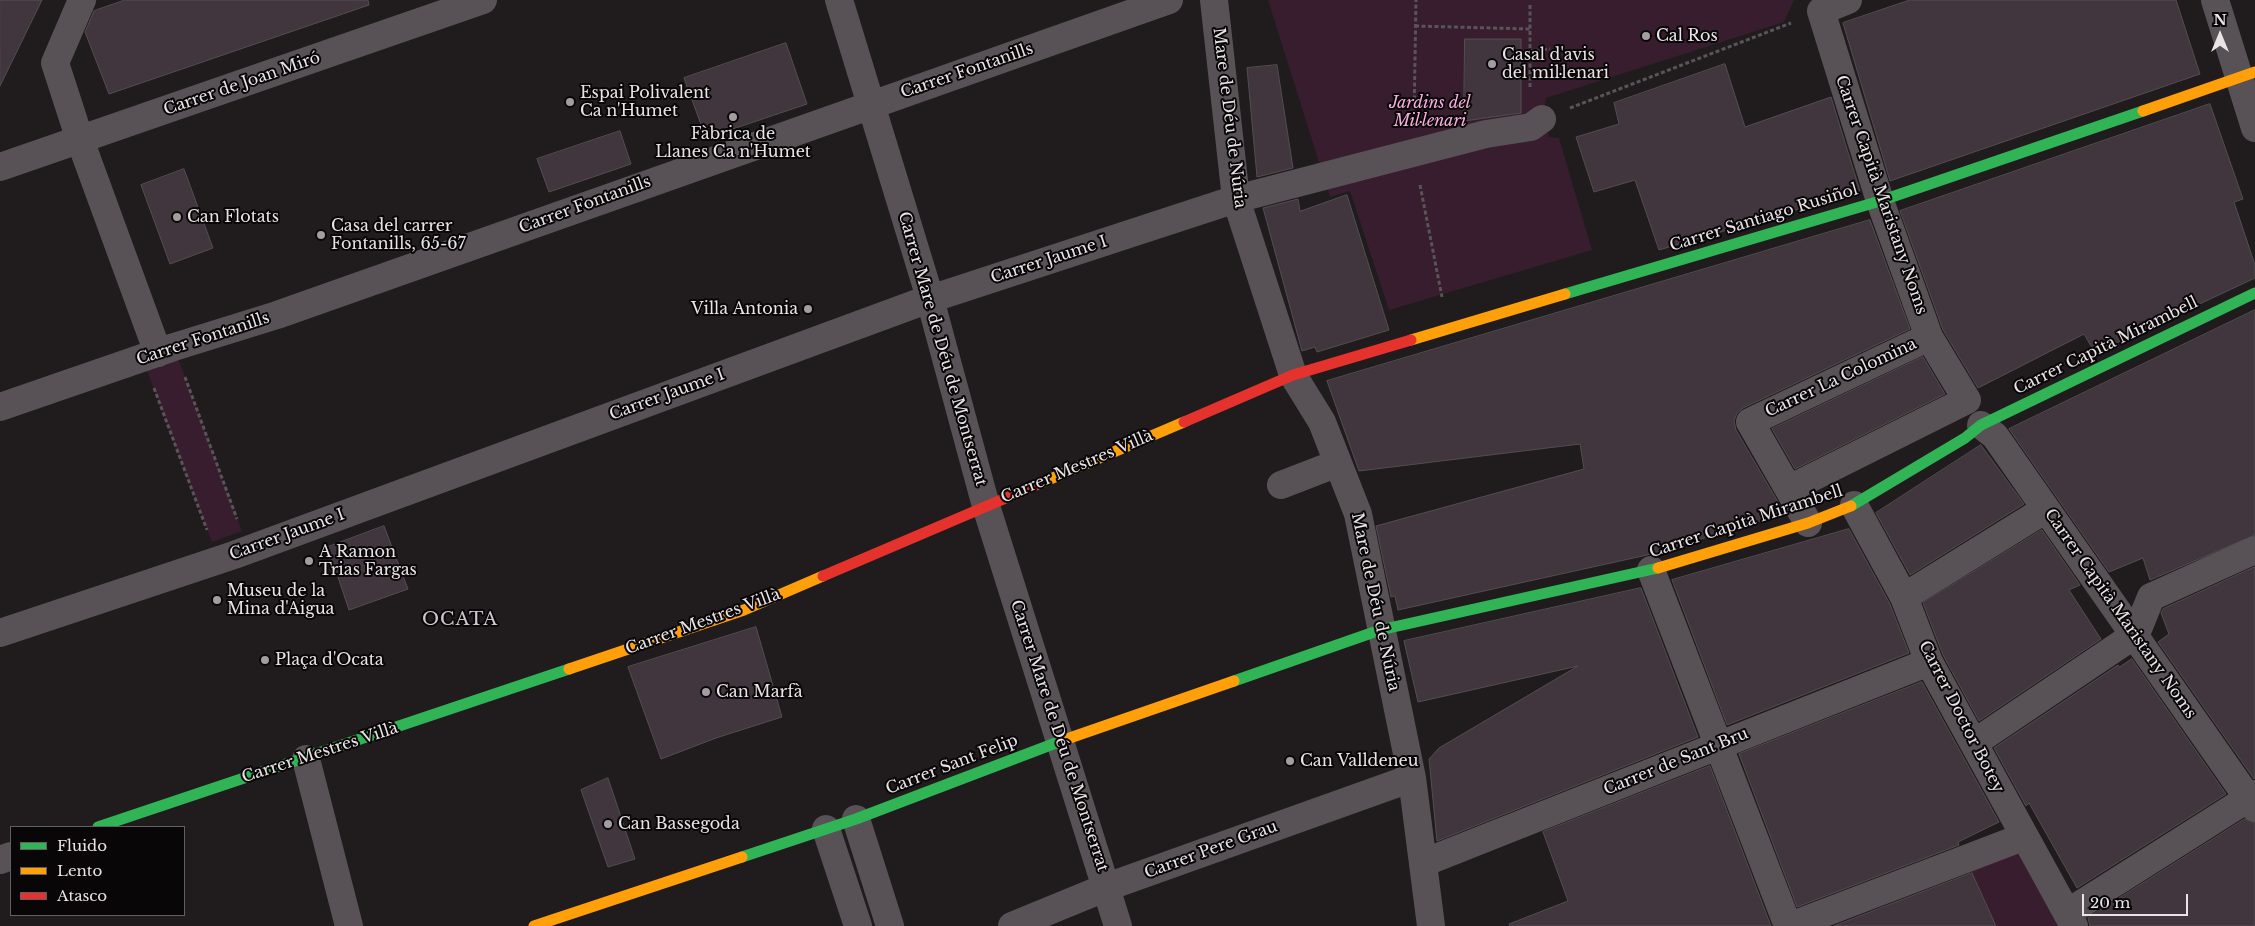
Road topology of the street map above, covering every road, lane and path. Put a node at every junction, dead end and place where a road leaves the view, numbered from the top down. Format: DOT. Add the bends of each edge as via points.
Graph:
graph roads {
  1 [pos="82,0"];
  2 [pos="483,0"];
  3 [pos="839,0"];
  4 [pos="1169,0"];
  5 [pos="1214,0"];
  6 [pos="1416,0"];
  7 [pos="1848,0"];
  8 [pos="2215,0"];
  9 [pos="1530,5"];
  10 [pos="1822,6"];
  11 [pos="1416,26"];
  12 [pos="1530,29"];
  13 [pos="1550,49"];
  14 [pos="1530,50"];
  15 [pos="2247,74"];
  16 [pos="870,104"];
  17 [pos="1536,123"];
  18 [pos="2255,128"];
  19 [pos="80,140"];
  20 [pos="1414,153"];
  21 [pos="0,167"];
  22 [pos="1236,200"];
  23 [pos="1880,201"];
  24 [pos="1424,204"];
  25 [pos="1437,268"];
  26 [pos="2255,293"];
  27 [pos="930,299"];
  28 [pos="1929,337"];
  29 [pos="158,352"];
  30 [pos="1293,375"];
  31 [pos="154,390"];
  32 [pos="0,408"];
  33 [pos="196,408"];
  34 [pos="1981,425"];
  35 [pos="1338,463"];
  36 [pos="1281,485"];
  37 [pos="1789,489"];
  38 [pos="1854,505"];
  39 [pos="986,506"];
  40 [pos="2046,508"];
  41 [pos="238,522"];
  42 [pos="1808,523"];
  43 [pos="208,533"];
  44 [pos="2255,550"];
  45 [pos="1652,570"];
  46 [pos="1904,597"];
  47 [pos="1380,630"];
  48 [pos="0,633"];
  49 [pos="2136,634"];
  50 [pos="1929,662"];
  51 [pos="1061,741"];
  52 [pos="1974,742"];
  53 [pos="1718,744"];
  54 [pos="306,759"];
  55 [pos="1412,778"];
  56 [pos="2252,800"];
  57 [pos="856,819"];
  58 [pos="101,826"];
  59 [pos="826,829"];
  60 [pos="2023,837"];
  61 [pos="1424,862"];
  62 [pos="1107,887"];
  63 [pos="2071,920"];
  64 [pos="349,926"];
  65 [pos="534,926"];
  66 [pos="858,926"];
  67 [pos="890,926"];
  68 [pos="1012,926"];
  69 [pos="1118,926"];
  70 [pos="1430,926"];
  71 [pos="1789,926"];
  1 -- 19 [label="street" via="55,63"];
  2 -- 19 [label="street, Carrer de Joan Miró"];
  3 -- 16 [label="street, Carrer Mare de Déu de Montserrat"];
  4 -- 16 [label="street, Carrer Fontanills"];
  5 -- 22 [label="street, Mare de Déu de Núria"];
  6 -- 11 [label="path"];
  7 -- 10 [label="street"];
  8 -- 15 [label="street"];
  9 -- 12 [label="path"];
  10 -- 17 [label="path"];
  10 -- 23 [label="street, Carrer Capità Maristany Noms"];
  11 -- 12 [label="path"];
  11 -- 20 [label="path"];
  12 -- 14 [label="path"];
  13 -- 14 [label="path"];
  14 -- 17 [label="path"];
  15 -- 18 [label="street"];
  15 -- 23 [label="street, Carrer Santiago Rusiñol"];
  16 -- 27 [label="street, Carrer Mare de Déu de Montserrat"];
  16 -- 29 [label="street, Carrer Fontanills" via="277,315"];
  17 -- 20 [label="street, Carrer Jaume I"];
  19 -- 21 [label="street, Carrer de Joan Miró"];
  19 -- 29 [label="street"];
  20 -- 22 [label="street, Carrer Jaume I"];
  22 -- 27 [label="street, Carrer Jaume I"];
  22 -- 30 [label="street, Mare de Déu de Núria"];
  23 -- 28 [label="street, Carrer Capità Maristany Noms"];
  23 -- 30 [label="street, Carrer Santiago Rusiñol"];
  24 -- 25 [label="path"];
  26 -- 34 [label="street, Carrer Capità Mirambell"];
  27 -- 39 [label="street, Carrer Mare de Déu de Montserrat"];
  27 -- 48 [label="street, Carrer Jaume I" via="234,555"];
  28 -- 37 [label="street, Carrer Capità Maristany Noms" via="1966,400"];
  28 -- 37 [label="street, Carrer La Colomina" via="1750,422"];
  29 -- 32 [label="street, Carrer Fontanills"];
  30 -- 35 [label="street, Mare de Déu de Núria" via="1322,422"];
  30 -- 39 [label="street, Carrer Mestres Villà"];
  31 -- 43 [label="path"];
  33 -- 41 [label="path"];
  34 -- 38 [label="street, Carrer Capità Mirambell"];
  34 -- 40 [label="street, Carrer Capità Maristany Noms" via="1995,436"];
  35 -- 36 [label="street"];
  35 -- 47 [label="street, Mare de Déu de Núria" via="1358,514"];
  37 -- 42 [label="street, Carrer La Colomina"];
  38 -- 42 [label="street, Carrer Capità Mirambell"];
  38 -- 46 [label="street, Carrer Doctor Botey"];
  39 -- 51 [label="street, Carrer Mare de Déu de Montserrat"];
  39 -- 54 [label="street, Carrer Mestres Villà" via="744,610"];
  40 -- 46 [label="street"];
  40 -- 49 [label="street, Carrer Capità Maristany Noms"];
  42 -- 45 [label="street, Carrer Capità Mirambell"];
  44 -- 49 [label="street" via="2151,597"];
  45 -- 47 [label="street, Carrer Capità Mirambell"];
  45 -- 53 [label="street"];
  46 -- 50 [label="street, Carrer Doctor Botey"];
  47 -- 51 [label="street, Carrer Sant Felip"];
  47 -- 55 [label="street, Mare de Déu de Núria"];
  49 -- 52 [label="street"];
  49 -- 56 [label="street, Carrer Capità Maristany Noms"];
  50 -- 52 [label="street, Carrer Doctor Botey"];
  50 -- 53 [label="street, Carrer de Sant Bru"];
  51 -- 57 [label="street, Carrer Sant Felip"];
  51 -- 62 [label="street, Carrer Mare de Déu de Montserrat"];
  52 -- 60 [label="street, Carrer Doctor Botey"];
  53 -- 61 [label="street, Carrer de Sant Bru"];
  53 -- 71 [label="street"];
  54 -- 58 [label="street, Carrer Mestres Villà"];
  54 -- 64 [label="street"];
  55 -- 61 [label="street, Mare de Déu de Núria"];
  55 -- 62 [label="street, Carrer Pere Grau"];
  56 -- 63 [label="street"];
  57 -- 59 [label="street, Carrer Sant Felip"];
  57 -- 67 [label="street"];
  59 -- 65 [label="street, Carrer Sant Felip"];
  59 -- 66 [label="street"];
  60 -- 63 [label="street, Carrer Doctor Botey"];
  60 -- 71 [label="street"];
  61 -- 70 [label="street, Mare de Déu de Núria"];
  62 -- 68 [label="street, Carrer Pere Grau"];
  62 -- 69 [label="street, Carrer Mare de Déu de Montserrat"];
}
